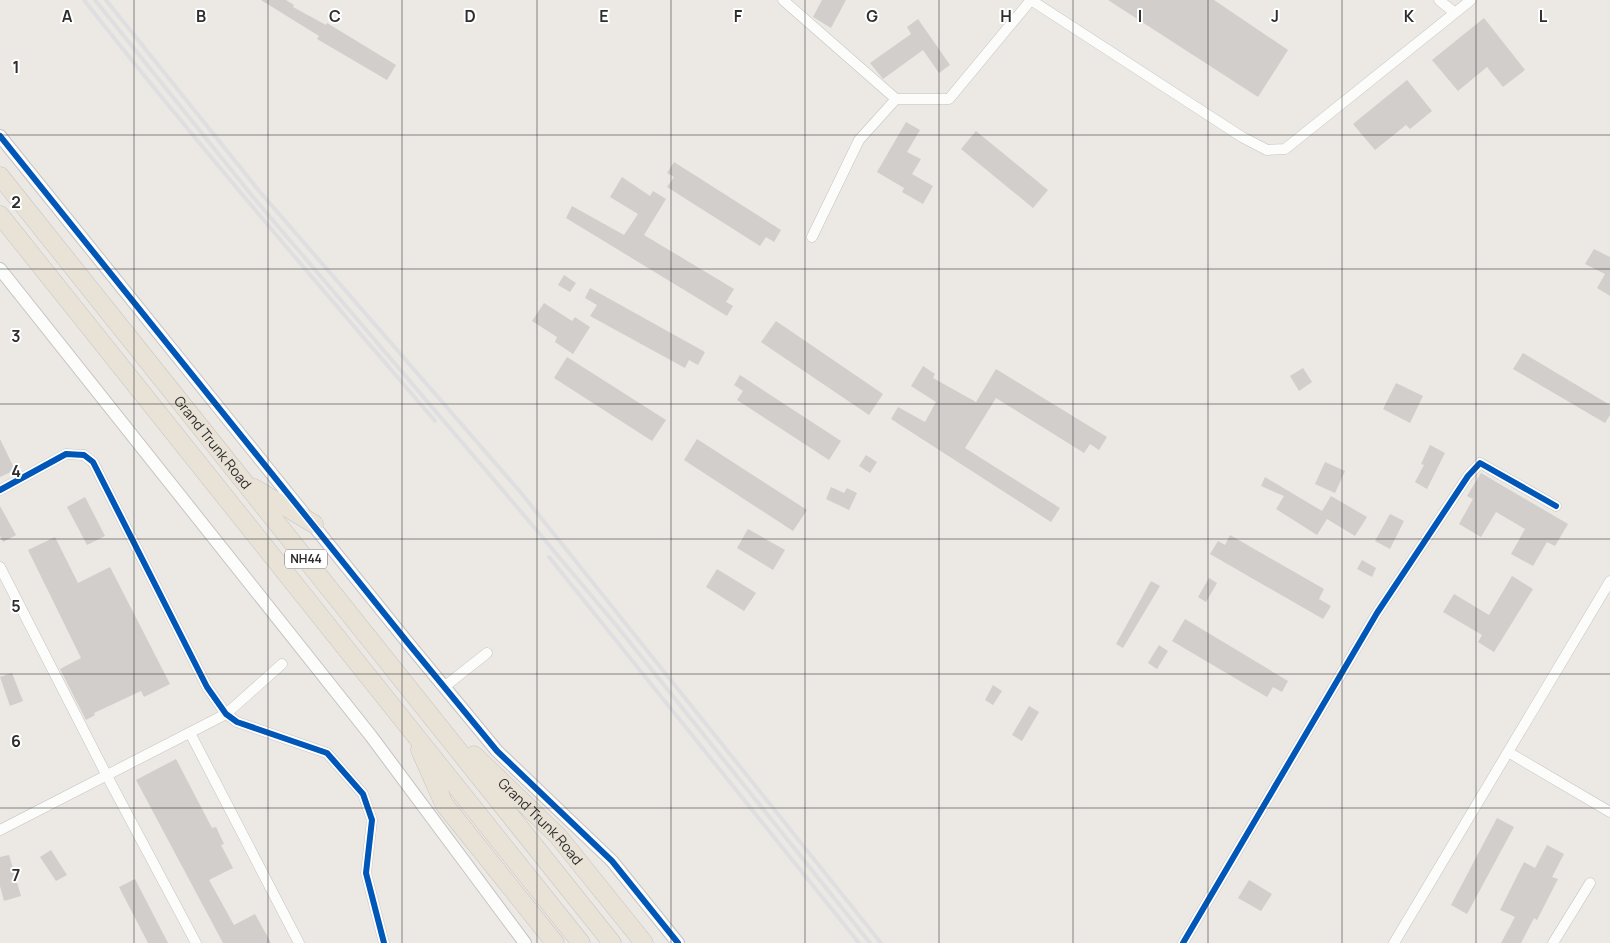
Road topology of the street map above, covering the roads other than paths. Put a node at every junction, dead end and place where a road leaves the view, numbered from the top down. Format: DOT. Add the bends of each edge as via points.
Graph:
graph roads {
  1 [pos="783,0"];
  2 [pos="1031,0"];
  3 [pos="1439,0"];
  4 [pos="1471,0"];
  5 [pos="1045,4"];
  6 [pos="1455,13"];
  7 [pos="896,99"];
  8 [pos="0,136"];
  9 [pos="0,176"];
  10 [pos="0,215"];
  11 [pos="812,237"];
  12 [pos="0,269"];
  13 [pos="245,482"];
  14 [pos="0,490"];
  15 [pos="1556,506"];
  16 [pos="314,524"];
  17 [pos="0,568"];
  18 [pos="1610,581"];
  19 [pos="487,652"];
  20 [pos="282,664"];
  21 [pos="444,686"];
  22 [pos="426,710"];
  23 [pos="226,714"];
  24 [pos="410,727"];
  25 [pos="190,733"];
  26 [pos="1508,752"];
  27 [pos="107,776"];
  28 [pos="1610,812"];
  29 [pos="0,830"];
  30 [pos="1590,883"];
  31 [pos="641,939"];
  32 [pos="196,943"];
  33 [pos="299,943"];
  34 [pos="384,943"];
  35 [pos="525,943"];
  36 [pos="555,943"];
  37 [pos="581,943"];
  38 [pos="612,943"];
  39 [pos="678,943"];
  40 [pos="1184,943"];
  41 [pos="1394,943"];
  42 [pos="1553,943"];
  1 -- 7 [label="street"];
  2 -- 5 [label="street"];
  2 -- 7 [label="street" via="949,99"];
  3 -- 6 [label="street"];
  4 -- 6 [label="street"];
  5 -- 6 [label="street" via="1242,137 1267,150 1285,149"];
  7 -- 11 [label="street" via="859,140"];
  8 -- 16 [label="street"];
  9 -- 13 [label="highway, Grand Trunk Road / NH44"];
  10 -- 24 [label="highway, Grand Trunk Road / NH44"];
  12 -- 35 [label="street" via="371,736"];
  13 -- 16 [label="highway"];
  13 -- 22 [label="highway, Grand Trunk Road / NH44"];
  14 -- 23 [label="street" via="66,454 84,455 93,462 207,687"];
  15 -- 40 [label="street" via="1480,463 1468,476 1378,613"];
  16 -- 21 [label="street"];
  17 -- 27 [label="street"];
  18 -- 26 [label="street"];
  19 -- 21 [label="street"];
  20 -- 23 [label="street"];
  21 -- 39 [label="street" via="497,751 612,861"];
  22 -- 31 [label="highway, Grand Trunk Road / NH44" via="558,836"];
  22 -- 38 [label="highway, Grand Trunk Road / NH44"];
  23 -- 25 [label="street"];
  23 -- 34 [label="street" via="237,722 327,753 363,794 372,820 366,873"];
  24 -- 36 [label="highway, Grand Trunk Road / NH44" via="444,804"];
  24 -- 37 [label="highway, Grand Trunk Road / NH44"];
  25 -- 27 [label="street"];
  25 -- 33 [label="street"];
  26 -- 28 [label="street"];
  26 -- 41 [label="street"];
  27 -- 29 [label="street"];
  27 -- 32 [label="street"];
  30 -- 42 [label="street"];
}
